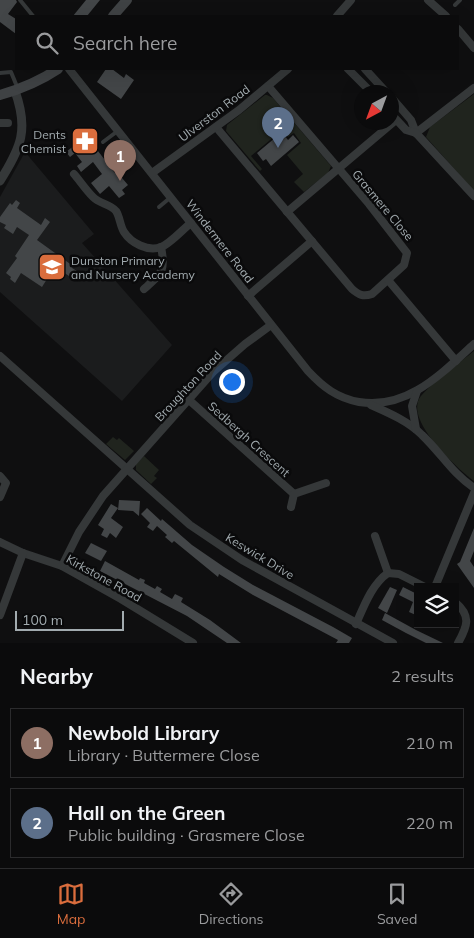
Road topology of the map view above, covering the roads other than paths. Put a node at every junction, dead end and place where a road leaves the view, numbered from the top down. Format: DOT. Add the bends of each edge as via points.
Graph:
graph roads {
  1 [pos="20,0"];
  2 [pos="128,0"];
  3 [pos="351,0"];
  4 [pos="428,0"];
  5 [pos="460,0"];
  6 [pos="455,5"];
  7 [pos="31,15"];
  8 [pos="114,15"];
  9 [pos="338,15"];
  10 [pos="445,15"];
  11 [pos="459,30"];
  12 [pos="474,48"];
  13 [pos="56,70"];
  14 [pos="70,70"];
  15 [pos="287,70"];
  16 [pos="349,70"];
  17 [pos="365,70"];
  18 [pos="0,73"];
  19 [pos="363,85"];
  20 [pos="379,85"];
  21 [pos="268,86"];
  22 [pos="474,88"];
  23 [pos="17,90"];
  24 [pos="0,95"];
  25 [pos="399,106"];
  26 [pos="399,122"];
  27 [pos="216,127"];
  28 [pos="118,130"];
  29 [pos="380,130"];
  30 [pos="416,133"];
  31 [pos="103,142"];
  32 [pos="136,152"];
  33 [pos="122,163"];
  34 [pos="337,169"];
  35 [pos="152,173"];
  36 [pos="74,174"];
  37 [pos="0,181"];
  38 [pos="474,196"];
  39 [pos="171,197"];
  40 [pos="159,207"];
  41 [pos="287,212"];
  42 [pos="191,223"];
  43 [pos="312,241"];
  44 [pos="161,247"];
  45 [pos="388,280"];
  46 [pos="149,288"];
  47 [pos="248,296"];
  48 [pos="271,325"];
  49 [pos="474,344"];
  50 [pos="0,356"];
  51 [pos="456,361"];
  52 [pos="417,391"];
  53 [pos="189,400"];
  54 [pos="370,404"];
  55 [pos="416,429"];
  56 [pos="128,469"];
  57 [pos="0,476"];
  58 [pos="326,483"];
  59 [pos="474,488"];
  60 [pos="474,493"];
  61 [pos="294,494"];
  62 [pos="0,497"];
  63 [pos="291,507"];
  64 [pos="375,536"];
  65 [pos="0,542"];
  66 [pos="23,553"];
  67 [pos="62,566"];
  68 [pos="388,573"];
  69 [pos="417,583"];
  70 [pos="437,583"];
  71 [pos="459,606"];
  72 [pos="0,615"];
  73 [pos="356,624"];
  74 [pos="193,643"];
  75 [pos="394,643"];
  76 [pos="458,643"];
  1 -- 7 [label="lane"];
  2 -- 8 [label="main road"];
  3 -- 9 [label="street"];
  4 -- 10 [label="street"];
  5 -- 6 [label="lane"];
  11 -- 12 [label="street"];
  13 -- 23 [label="main road"];
  14 -- 28 [label="street, Windermere Road"];
  15 -- 21 [label="street, Ulverston Road"];
  16 -- 19 [label="street"];
  17 -- 20 [label="street"];
  18 -- 23 [label="lane" via="11,72"];
  21 -- 27 [label="street, Ulverston Road"];
  21 -- 34 [label="street, Grasmere Close"];
  22 -- 30 [label="street"];
  23 -- 24 [label="main road"];
  23 -- 37 [label="street" via="23,121 22,136"];
  25 -- 30 [label="street" via="411,120"];
  26 -- 30 [label="street" via="406,130"];
  27 -- 35 [label="street, Ulverston Road"];
  27 -- 41 [label="street, Grasmere Close"];
  28 -- 31 [label="lane"];
  28 -- 32 [label="street, Windermere Road"];
  29 -- 34 [label="street, Grasmere Close"];
  30 -- 38 [label="street"];
  32 -- 33 [label="lane"];
  32 -- 35 [label="street, Windermere Road"];
  34 -- 41 [label="street, Grasmere Close"];
  34 -- 45 [label="street, Grasmere Close" via="407,253 404,265"];
  35 -- 39 [label="street, Windermere Road"];
  36 -- 44 [label="street" via="93,198 118,212 128,238 144,247"];
  39 -- 40 [label="lane"];
  39 -- 42 [label="street, Windermere Road"];
  41 -- 43 [label="street, Grasmere Close"];
  42 -- 44 [label="street"];
  42 -- 47 [label="street, Windermere Road"];
  43 -- 45 [label="street, Grasmere Close" via="358,294 372,294"];
  43 -- 47 [label="street"];
  44 -- 46 [label="street" via="162,270"];
  45 -- 51 [label="street"];
  47 -- 48 [label="street, Windermere Road"];
  48 -- 53 [label="street, Broughton Road" via="213,372"];
  48 -- 54 [label="street, Windermere Road" via="320,384 336,395"];
  49 -- 51 [label="street, Windermere Road"];
  50 -- 56 [label="street, Keswick Drive"];
  51 -- 52 [label="street, Windermere Road"];
  52 -- 54 [label="street, Windermere Road" via="397,400"];
  52 -- 55 [label="street" via="412,406"];
  53 -- 56 [label="street, Broughton Road"];
  53 -- 61 [label="street, Sedbergh Crescent"];
  54 -- 55 [label="street, Windermere Road"];
  55 -- 59 [label="street, Windermere Road" via="461,479"];
  56 -- 67 [label="street" via="93,510"];
  56 -- 73 [label="street, Keswick Drive" via="190,524 242,560"];
  57 -- 62 [label="street" via="6,483"];
  58 -- 61 [label="street, Sedbergh Crescent"];
  60 -- 70 [label="street"];
  61 -- 63 [label="street, Sedbergh Crescent"];
  64 -- 68 [label="street"];
  65 -- 66 [label="street, Kirkstone Road"];
  66 -- 67 [label="street, Kirkstone Road"];
  66 -- 72 [label="street"];
  67 -- 74 [label="street, Kirkstone Road"];
  68 -- 69 [label="street" via="399,574"];
  68 -- 73 [label="street" via="380,578"];
  71 -- 76 [label="street" via="466,612 467,623"];
  73 -- 75 [label="street, Keswick Drive"];
}
